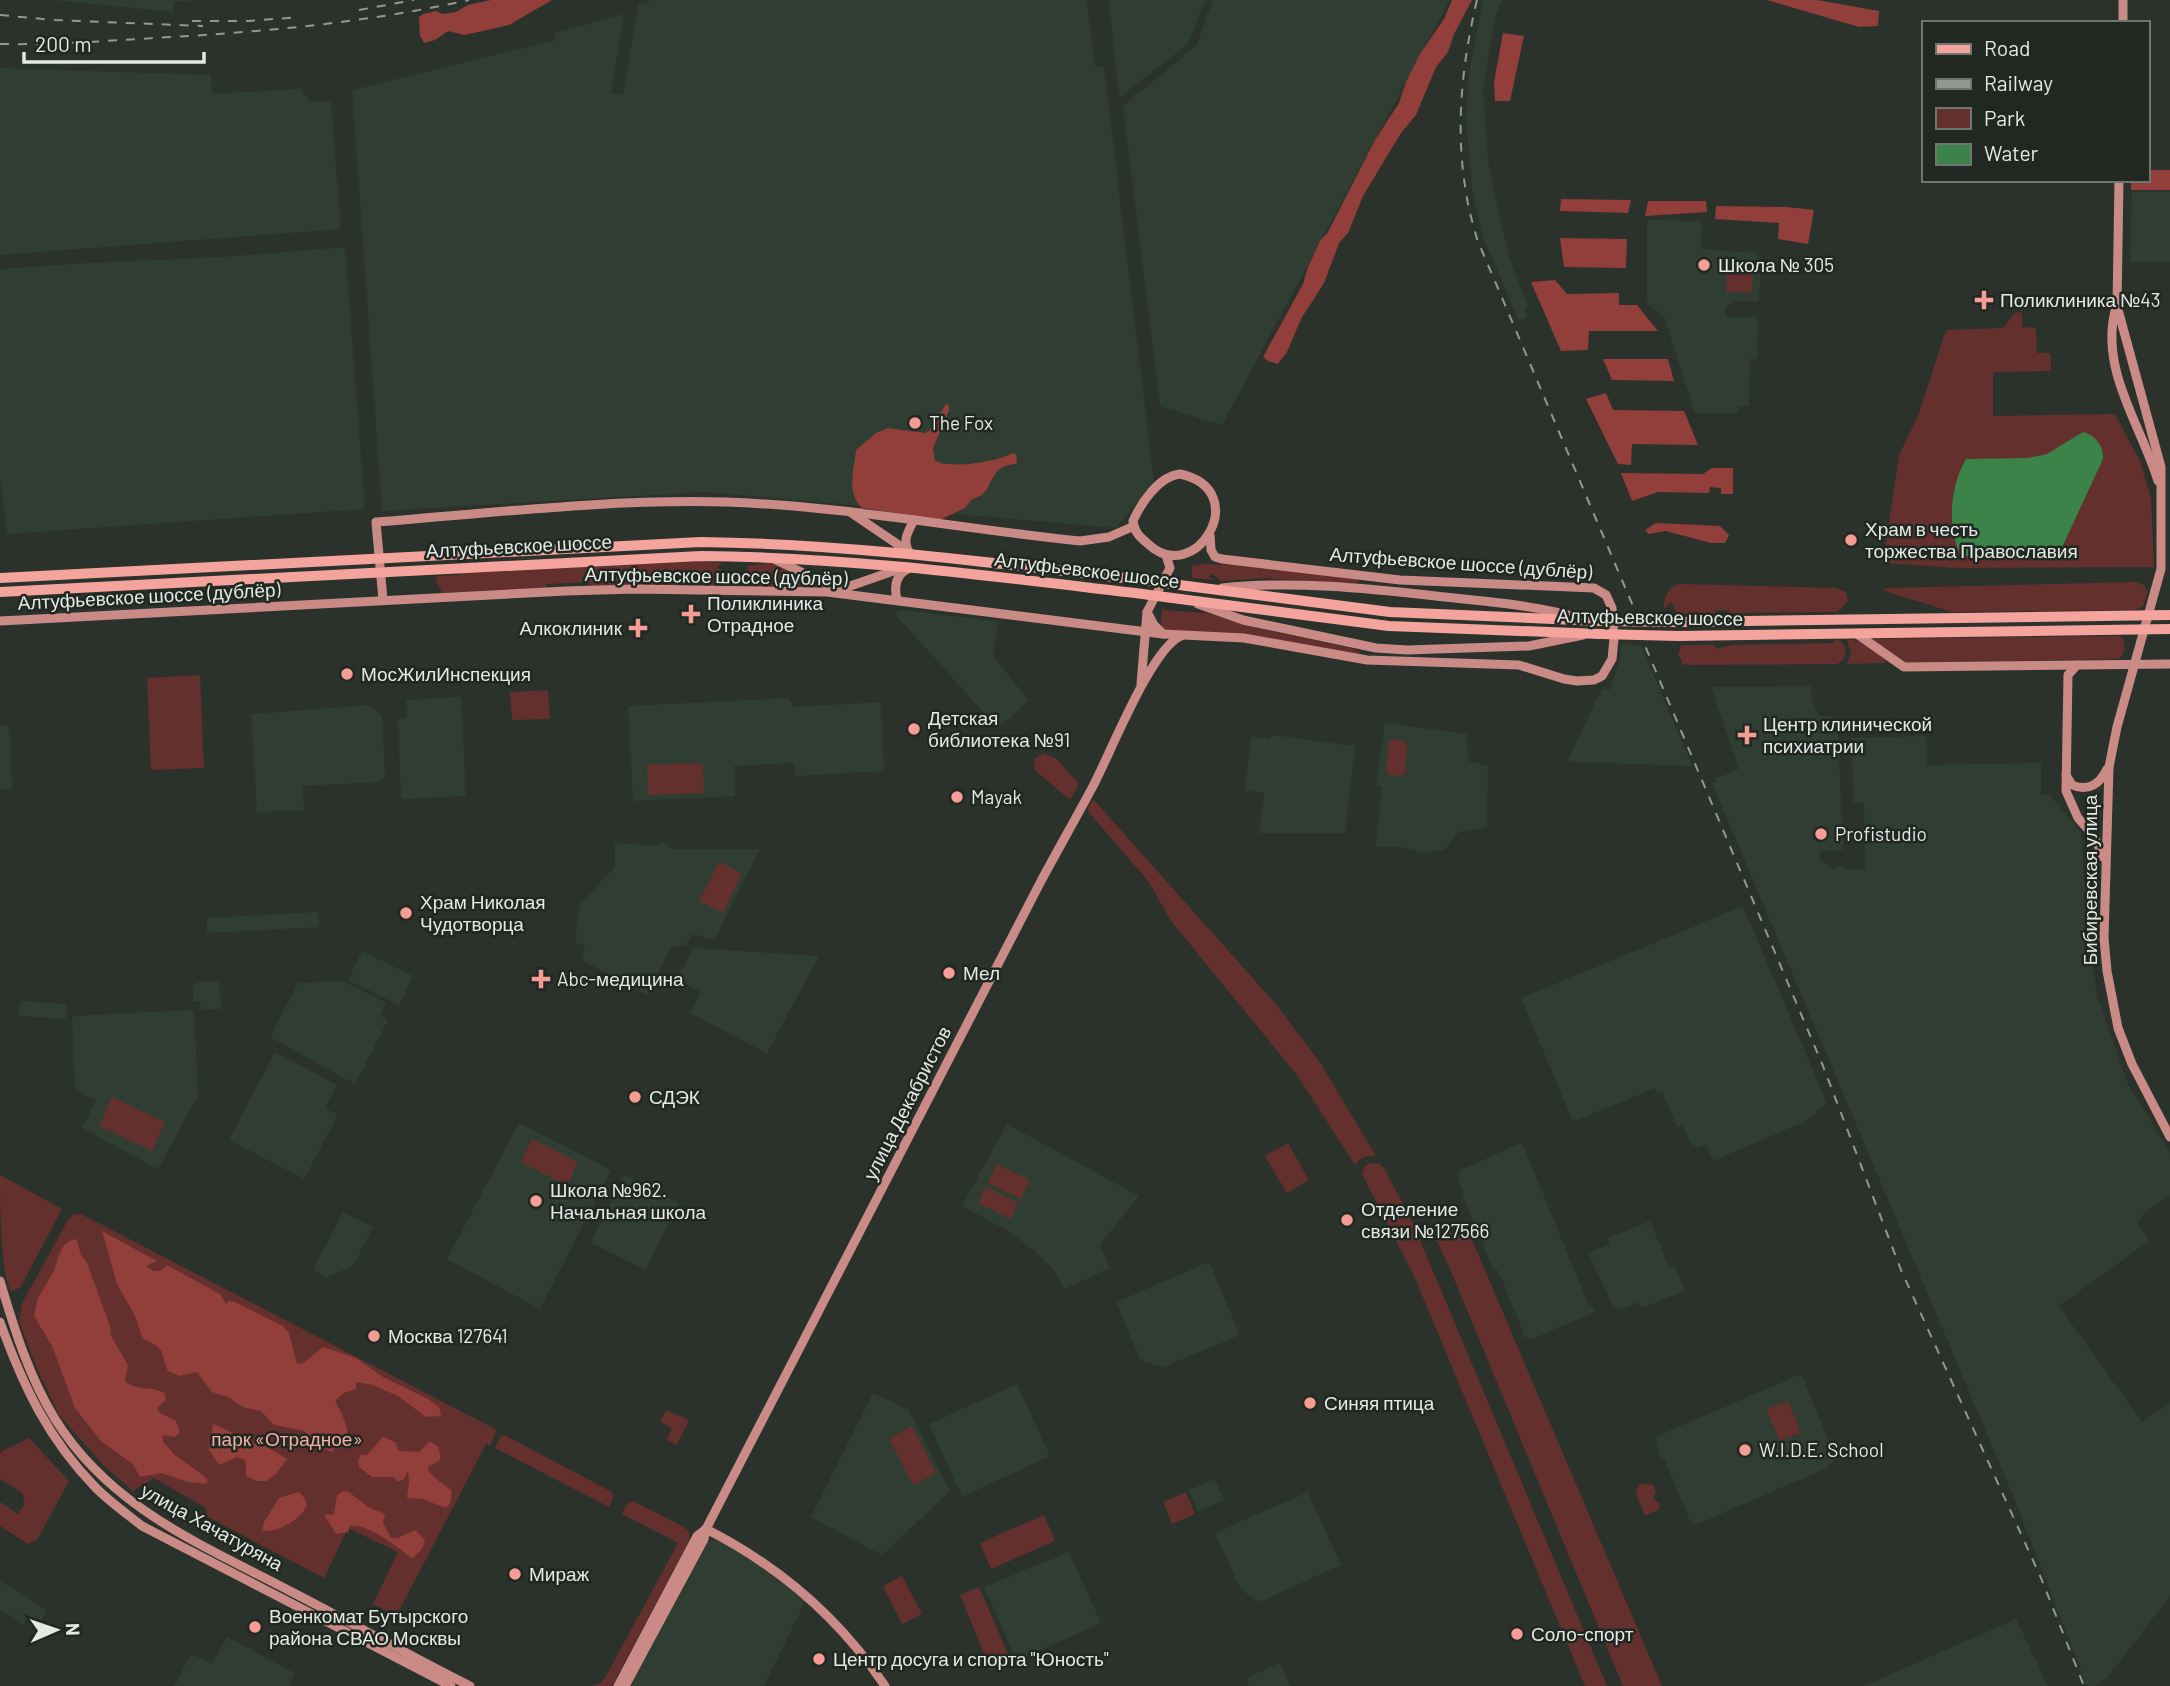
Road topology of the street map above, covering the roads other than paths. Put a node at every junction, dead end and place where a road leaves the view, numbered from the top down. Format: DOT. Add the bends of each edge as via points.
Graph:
graph roads {
  1 [pos="2123,0"];
  2 [pos="2123,21"];
  3 [pos="2119,182"];
  4 [pos="2117,306"];
  5 [pos="2161,505"];
  6 [pos="849,511"];
  7 [pos="914,520"];
  8 [pos="1133,526"];
  9 [pos="1210,535"];
  10 [pos="909,552"];
  11 [pos="1166,555"];
  12 [pos="769,557"];
  13 [pos="380,558"];
  14 [pos="914,566"];
  15 [pos="382,571"];
  16 [pos="1345,574"];
  17 [pos="0,578"];
  18 [pos="1408,581"];
  19 [pos="1379,585"];
  20 [pos="1191,587"];
  21 [pos="1351,589"];
  22 [pos="839,590"];
  23 [pos="0,592"];
  24 [pos="827,592"];
  25 [pos="1402,592"];
  26 [pos="855,596"];
  27 [pos="1185,599"];
  28 [pos="383,600"];
  29 [pos="897,600"];
  30 [pos="1147,612"];
  31 [pos="2148,615"];
  32 [pos="2170,615"];
  33 [pos="0,621"];
  34 [pos="1596,621"];
  35 [pos="2145,629"];
  36 [pos="2170,629"];
  37 [pos="1144,632"];
  38 [pos="1163,634"];
  39 [pos="1596,634"];
  40 [pos="1857,634"];
  41 [pos="1186,635"];
  42 [pos="1356,645"];
  43 [pos="1407,650"];
  44 [pos="1380,654"];
  45 [pos="1346,657"];
  46 [pos="1406,662"];
  47 [pos="2135,664"];
  48 [pos="2170,664"];
  49 [pos="2052,665"];
  50 [pos="2077,665"];
  51 [pos="2067,688"];
  52 [pos="1139,693"];
  53 [pos="2109,767"];
  54 [pos="2065,773"];
  55 [pos="2105,862"];
  56 [pos="2170,1137"];
  57 [pos="0,1281"];
  58 [pos="0,1322"];
  59 [pos="706,1529"];
  60 [pos="181,1534"];
  61 [pos="176,1544"];
  62 [pos="451,1686"];
  63 [pos="470,1686"];
  64 [pos="618,1686"];
  65 [pos="625,1686"];
  66 [pos="885,1686"];
  1 -- 2 [label="main road"];
  3 -- 4 [label="main road"];
  4 -- 5 [label="main road" via="2161,467"];
  4 -- 5 [label="main road" via="2112,339 2117,375 2152,464"];
  5 -- 31 [label="main road, Бибиревская улица" via="2161,569"];
  6 -- 7 [label="main road"];
  6 -- 10 [label="main road"];
  6 -- 13 [label="main road" via="656,502 376,522"];
  7 -- 8 [label="main road" via="1080,541 1109,537"];
  7 -- 10 [label="main road" via="905,538"];
  8 -- 9 [label="main road" via="1136,514 1164,479 1180,474 1202,483 1211,494 1216,518"];
  8 -- 11 [label="main road" via="1151,547"];
  9 -- 11 [label="main road" via="1182,555"];
  9 -- 16 [label="main road, Алтуфьевское шоссе (дублёр)" via="1215,557"];
  10 -- 13 [label="main road, Алтуфьевское шоссе" via="701,542"];
  10 -- 20 [label="main road, Алтуфьевское шоссе, bridge"];
  11 -- 30 [label="main road, улица Декабристов" via="1170,568"];
  12 -- 14 [label="main road, Алтуфьевское шоссе"];
  12 -- 15 [label="main road, Алтуфьевское шоссе" via="657,557"];
  12 -- 22 [label="main road"];
  13 -- 15 [label="main road"];
  13 -- 17 [label="main road, Алтуфьевское шоссе"];
  14 -- 22 [label="main road"];
  14 -- 27 [label="main road, Алтуфьевское шоссе, bridge"];
  14 -- 29 [label="main road" via="898,577"];
  15 -- 23 [label="main road, Алтуфьевское шоссе"];
  15 -- 28 [label="main road"];
  16 -- 18 [label="main road, Алтуфьевское шоссе (дублёр)"];
  16 -- 19 [label="main road"];
  18 -- 19 [label="main road"];
  18 -- 46 [label="main road, Алтуфьевское шоссе (дублёр)" via="1602,592 1613,615 1613,653 1605,673 1594,680 1567,680 1519,665"];
  19 -- 21 [label="main road"];
  19 -- 25 [label="main road"];
  20 -- 21 [label="main road"];
  20 -- 34 [label="main road, Алтуфьевское шоссе" via="1410,614"];
  21 -- 25 [label="main road"];
  22 -- 24 [label="main road"];
  22 -- 26 [label="main road"];
  24 -- 26 [label="main road, Алтуфьевское шоссе (дублёр)"];
  24 -- 28 [label="main road, Алтуфьевское шоссе (дублёр)" via="635,589"];
  25 -- 34 [label="main road" via="1541,608"];
  26 -- 29 [label="main road, Алтуфьевское шоссе (дублёр)"];
  27 -- 39 [label="main road, Алтуфьевское шоссе" via="1409,627"];
  27 -- 42 [label="main road" via="1243,620"];
  28 -- 33 [label="main road, Алтуфьевское шоссе (дублёр)"];
  29 -- 37 [label="main road, Алтуфьевское шоссе (дублёр)"];
  30 -- 37 [label="main road, улица Декабристов"];
  30 -- 38 [label="main road"];
  31 -- 32 [label="main road, Алтуфьевское шоссе"];
  31 -- 34 [label="main road, Алтуфьевское шоссе, bridge"];
  31 -- 35 [label="main road, Бибиревская улица"];
  35 -- 36 [label="main road, Алтуфьевское шоссе"];
  35 -- 40 [label="main road, Алтуфьевское шоссе"];
  35 -- 47 [label="main road, Бибиревская улица"];
  37 -- 38 [label="main road, Алтуфьевское шоссе (дублёр)"];
  37 -- 52 [label="main road, улица Декабристов"];
  38 -- 41 [label="main road, Алтуфьевское шоссе (дублёр)"];
  39 -- 40 [label="main road, Алтуфьевское шоссе, bridge"];
  39 -- 43 [label="main road" via="1529,646"];
  40 -- 49 [label="main road" via="1904,667"];
  41 -- 45 [label="main road, Алтуфьевское шоссе (дублёр)" via="1244,638"];
  41 -- 52 [label="main road, улица Декабристов" via="1168,644"];
  42 -- 43 [label="main road"];
  42 -- 44 [label="main road"];
  43 -- 44 [label="main road"];
  44 -- 45 [label="main road"];
  44 -- 46 [label="main road"];
  45 -- 46 [label="main road, Алтуфьевское шоссе (дублёр)"];
  47 -- 48 [label="main road"];
  47 -- 50 [label="main road"];
  47 -- 53 [label="main road, Бибиревская улица"];
  49 -- 50 [label="main road"];
  49 -- 51 [label="main road" via="2063,675"];
  50 -- 51 [label="main road" via="2068,675"];
  51 -- 54 [label="main road"];
  52 -- 59 [label="main road, улица Декабристов"];
  53 -- 54 [label="main road" via="2087,788 2072,785"];
  53 -- 55 [label="main road, Бибиревская улица"];
  54 -- 55 [label="main road" via="2070,805 2094,836"];
  55 -- 56 [label="main road, Бибиревская улица" via="2104,947 2118,1028"];
  57 -- 60 [label="main road, улица Хачатуряна" via="38,1388 55,1420 106,1481"];
  58 -- 61 [label="main road, улица Хачатуряна" via="28,1395 69,1458 107,1498 142,1526"];
  59 -- 64 [label="main road, улица Декабристов" via="697,1536"];
  59 -- 65 [label="main road, улица Декабристов"];
  59 -- 66 [label="main road" via="752,1555 816,1604 863,1653"];
  60 -- 61 [label="main road"];
  60 -- 63 [label="main road, улица Хачатуряна"];
  61 -- 62 [label="main road, улица Хачатуряна"];
}
